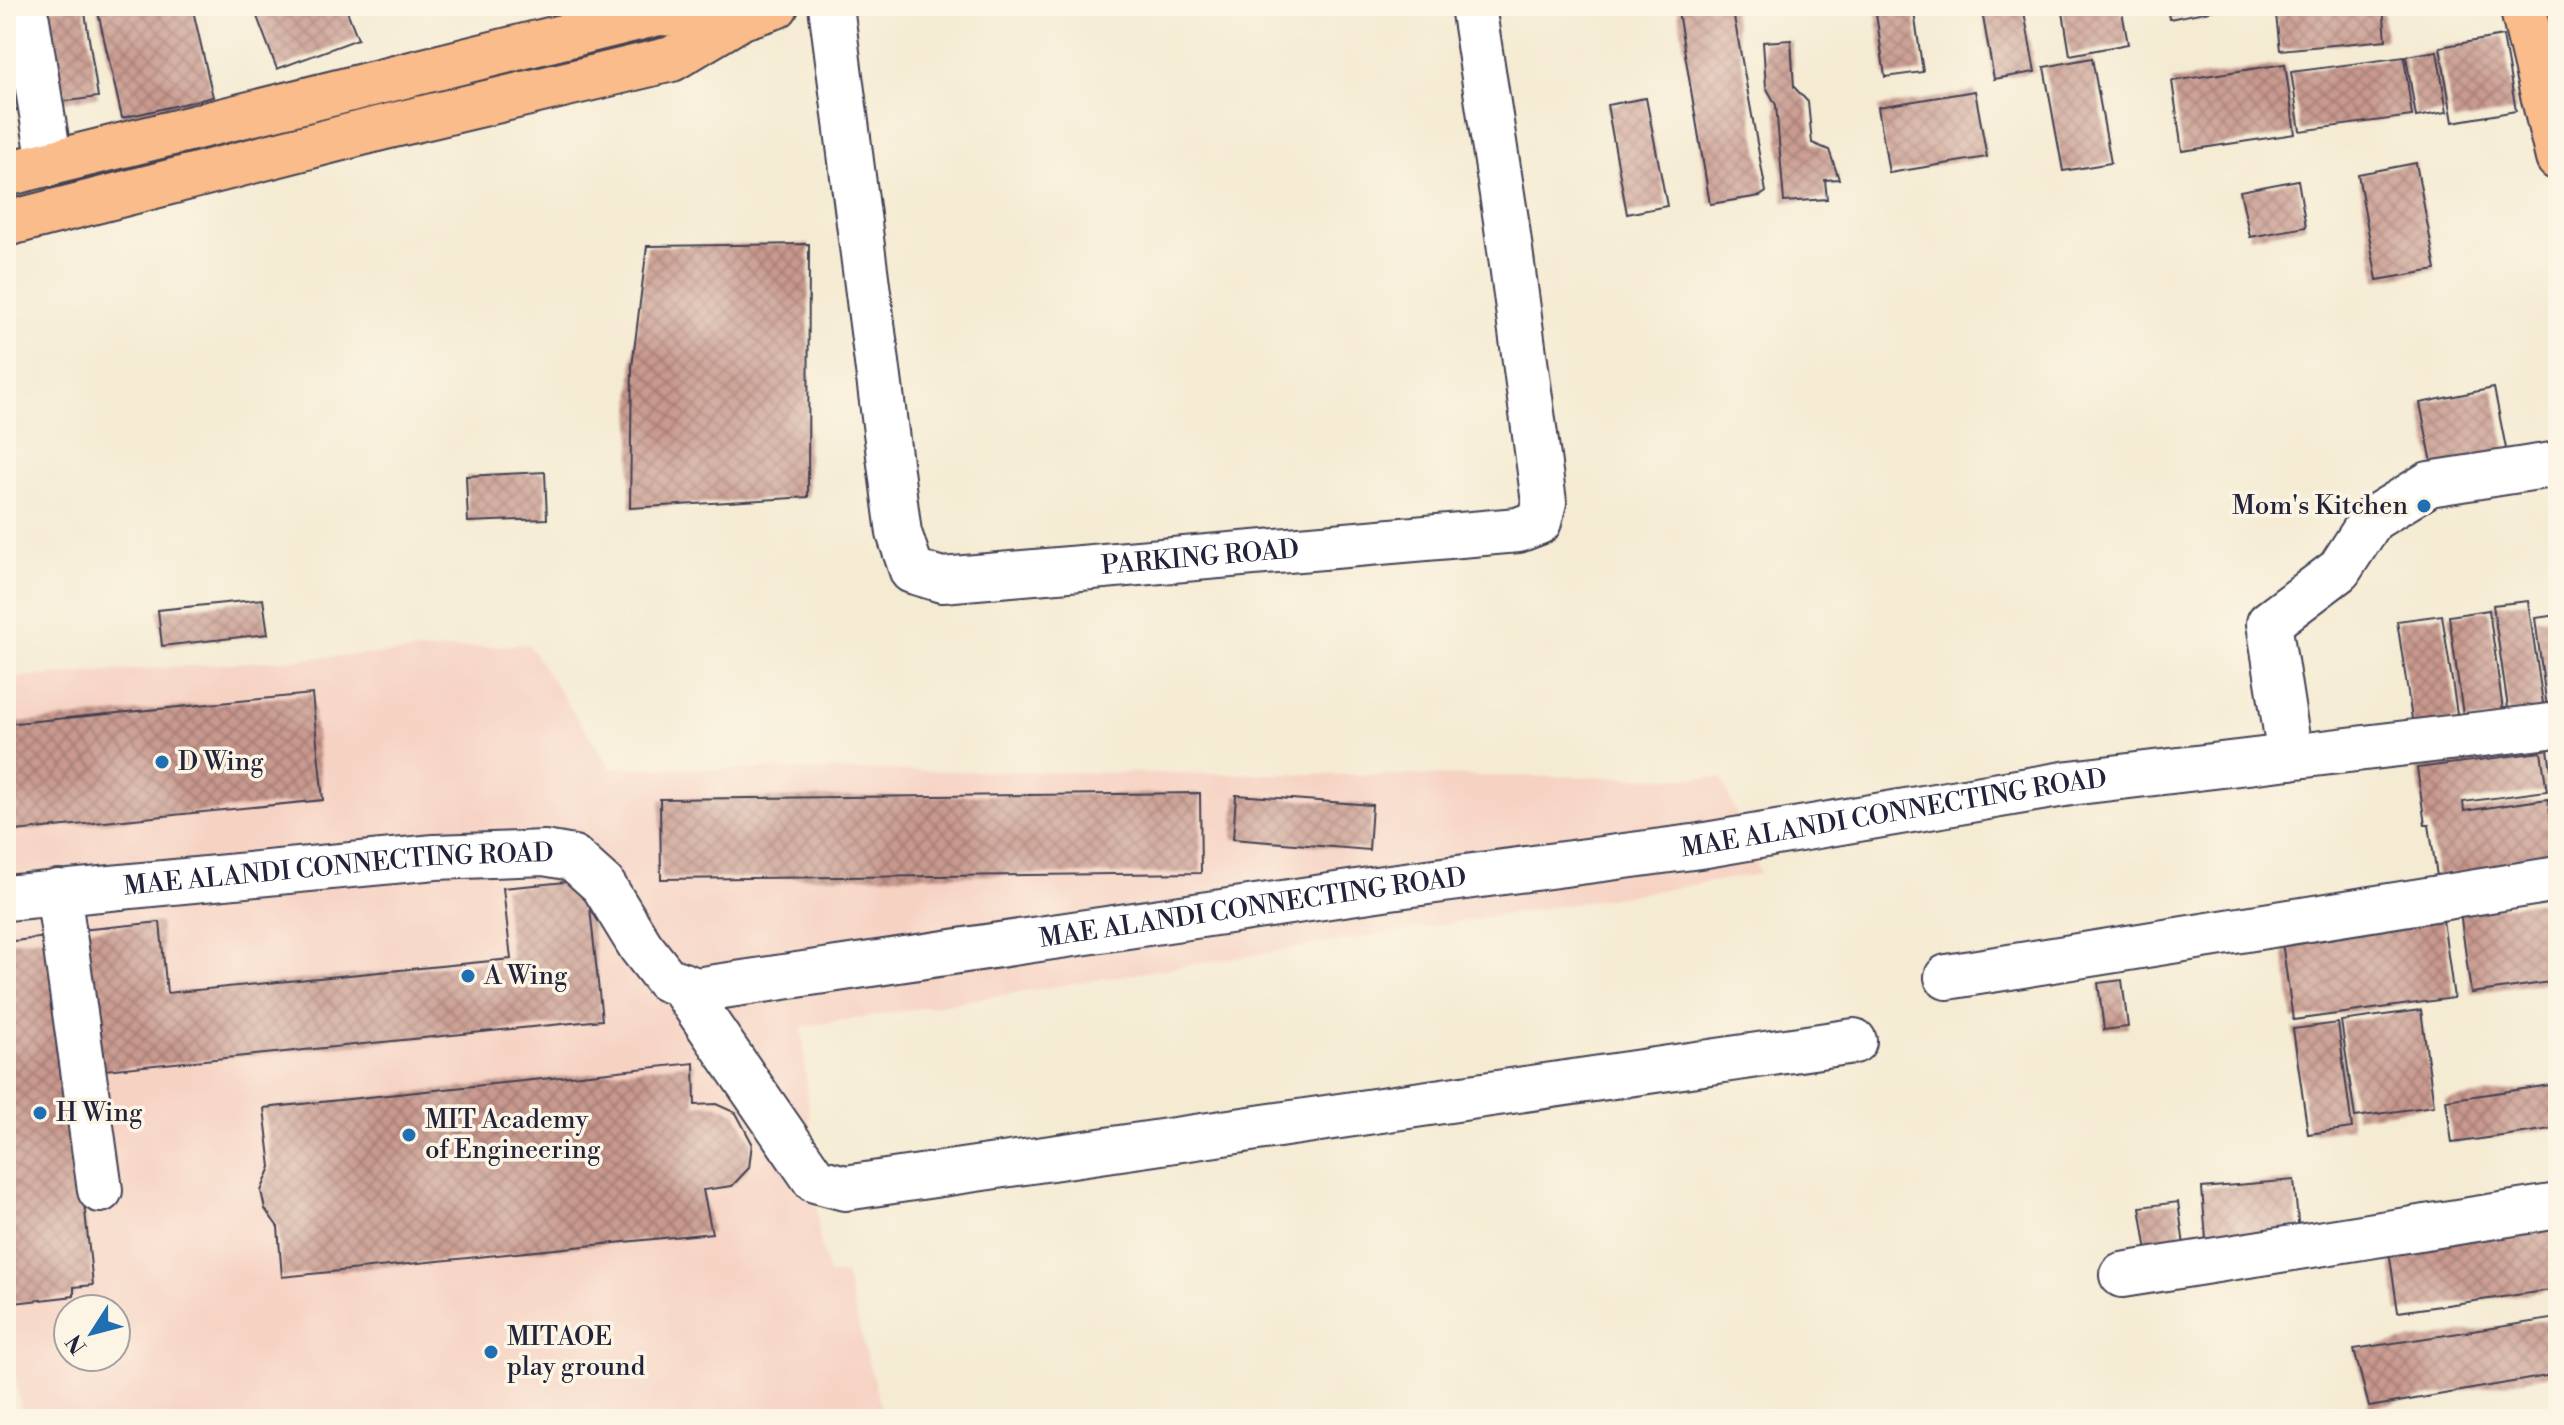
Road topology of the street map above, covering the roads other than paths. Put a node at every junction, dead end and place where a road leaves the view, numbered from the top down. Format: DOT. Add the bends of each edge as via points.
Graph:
graph roads {
  1 [pos="831,6"];
  2 [pos="1473,6"];
  3 [pos="2522,6"];
  4 [pos="759,11"];
  5 [pos="27,20"];
  6 [pos="512,49"];
  7 [pos="522,95"];
  8 [pos="319,97"];
  9 [pos="329,142"];
  10 [pos="120,146"];
  11 [pos="2558,158"];
  12 [pos="23,170"];
  13 [pos="130,194"];
  14 [pos="14,222"];
  15 [pos="2558,464"];
  16 [pos="2558,725"];
  17 [pos="2290,757"];
  18 [pos="2558,879"];
  19 [pos="58,892"];
  20 [pos="6,898"];
  21 [pos="1947,977"];
  22 [pos="681,985"];
  23 [pos="1854,1041"];
  24 [pos="100,1190"];
  25 [pos="2558,1206"];
  26 [pos="2122,1275"];
  1 -- 2 [label="street, PARKING ROAD" via="899,533 912,571 942,580 1518,530 1539,522 1544,502"];
  3 -- 11 [label="main road"];
  4 -- 6 [label="main road" via="659,13"];
  4 -- 7 [label="main road" via="672,59"];
  5 -- 12 [label="street"];
  6 -- 7 [label="main road"];
  6 -- 8 [label="main road"];
  7 -- 9 [label="main road"];
  8 -- 9 [label="main road"];
  8 -- 10 [label="main road"];
  9 -- 13 [label="main road"];
  10 -- 12 [label="main road"];
  10 -- 13 [label="main road"];
  12 -- 14 [label="main road"];
  13 -- 14 [label="main road"];
  15 -- 17 [label="street" via="2429,484 2372,519 2339,570 2269,623"];
  16 -- 17 [label="street, MAE ALANDI CONNECTING ROAD"];
  17 -- 22 [label="street, MAE ALANDI CONNECTING ROAD" via="2070,783 1700,846 696,990"];
  18 -- 21 [label="street"];
  19 -- 20 [label="street, MAE ALANDI CONNECTING ROAD"];
  19 -- 22 [label="street, MAE ALANDI CONNECTING ROAD" via="435,857 544,853 573,858 603,885 641,947 666,979"];
  19 -- 24 [label="street"];
  22 -- 23 [label="street" via="815,1180 845,1188"];
  25 -- 26 [label="street"];
}
